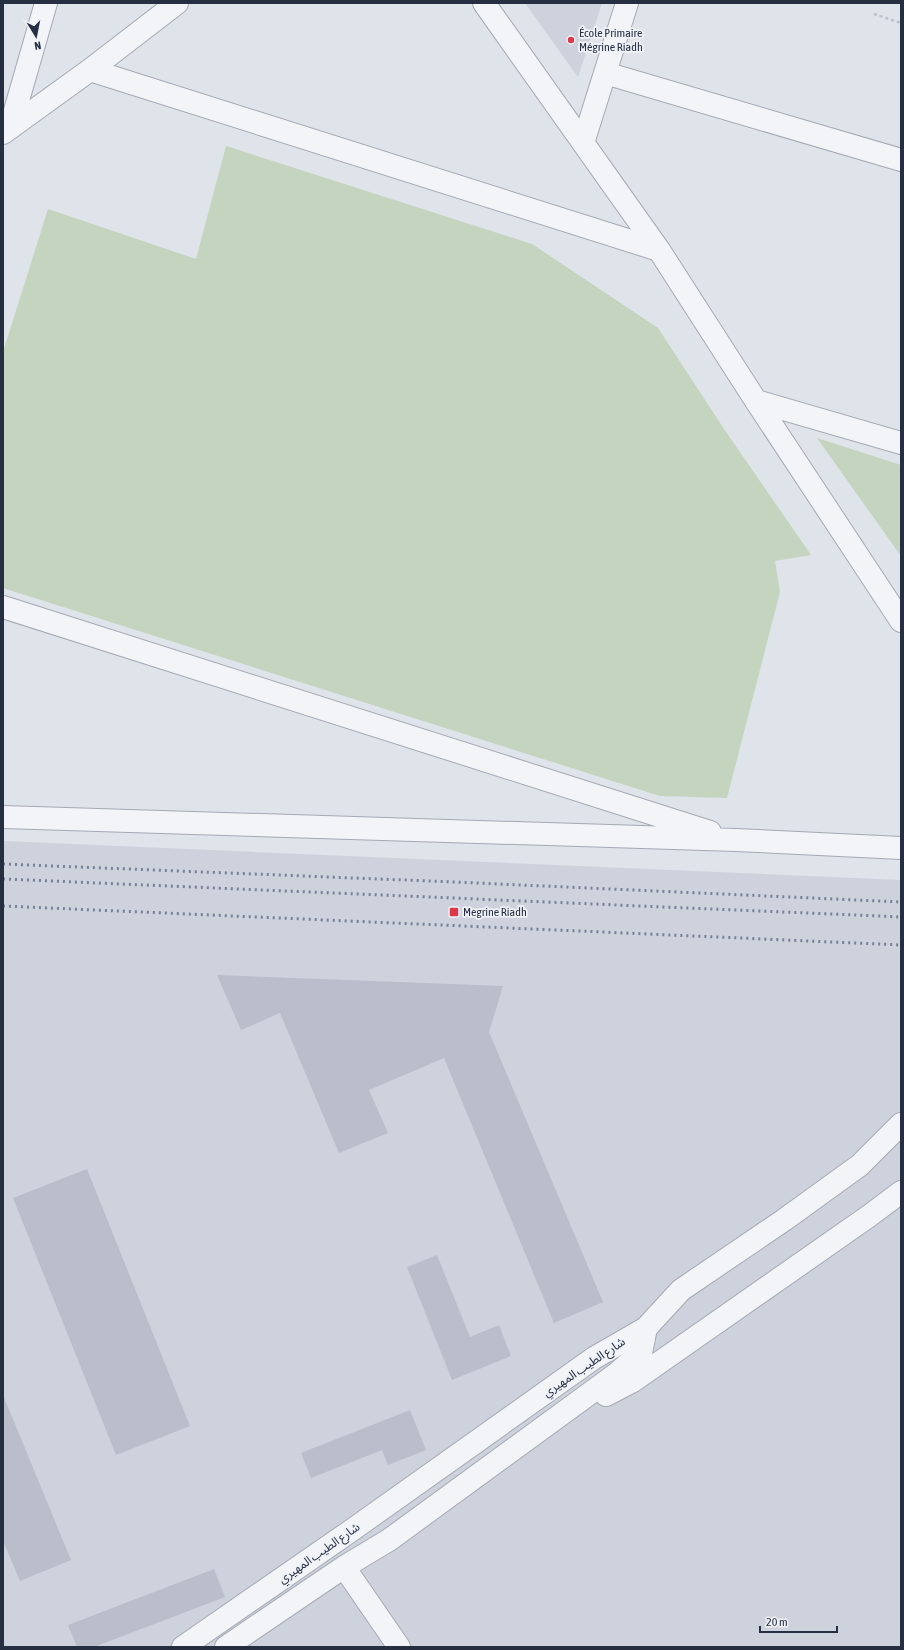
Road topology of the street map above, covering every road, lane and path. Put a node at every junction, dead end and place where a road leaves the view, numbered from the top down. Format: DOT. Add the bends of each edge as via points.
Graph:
graph roads {
  1 [pos="46,3"];
  2 [pos="177,3"];
  3 [pos="484,3"];
  4 [pos="627,3"];
  5 [pos="874,14"];
  6 [pos="901,23"];
  7 [pos="90,70"];
  8 [pos="605,73"];
  9 [pos="6,131"];
  10 [pos="582,142"];
  11 [pos="901,160"];
  12 [pos="659,250"];
  13 [pos="756,401"];
  14 [pos="901,443"];
  15 [pos="3,607"];
  16 [pos="901,621"];
  17 [pos="3,817"];
  18 [pos="736,840"];
  19 [pos="901,848"];
  20 [pos="901,1124"];
  21 [pos="901,1192"];
  22 [pos="646,1328"];
  23 [pos="578,1402"];
  24 [pos="344,1567"];
  25 [pos="183,1647"];
  26 [pos="226,1647"];
  27 [pos="399,1647"];
  1 -- 9 [label="street"];
  2 -- 7 [label="street"];
  3 -- 10 [label="street"];
  4 -- 8 [label="street"];
  5 -- 6 [label="path"];
  7 -- 9 [label="street"];
  7 -- 12 [label="street"];
  8 -- 10 [label="street"];
  8 -- 11 [label="street"];
  10 -- 12 [label="street"];
  12 -- 13 [label="street"];
  13 -- 14 [label="street"];
  13 -- 16 [label="street"];
  15 -- 18 [label="street"];
  17 -- 18 [label="street"];
  18 -- 19 [label="street"];
  20 -- 22 [label="street" via="860,1164 682,1290"];
  21 -- 23 [label="street" via="633,1381 602,1397"];
  22 -- 23 [label="street, شارع الطيب المهيري" via="642,1353"];
  22 -- 25 [label="street, شارع الطيب المهيري" via="594,1358 359,1526"];
  23 -- 24 [label="street, شارع الطيب المهيري" via="389,1540"];
  24 -- 26 [label="street, شارع الطيب المهيري"];
  24 -- 27 [label="street"];
}
